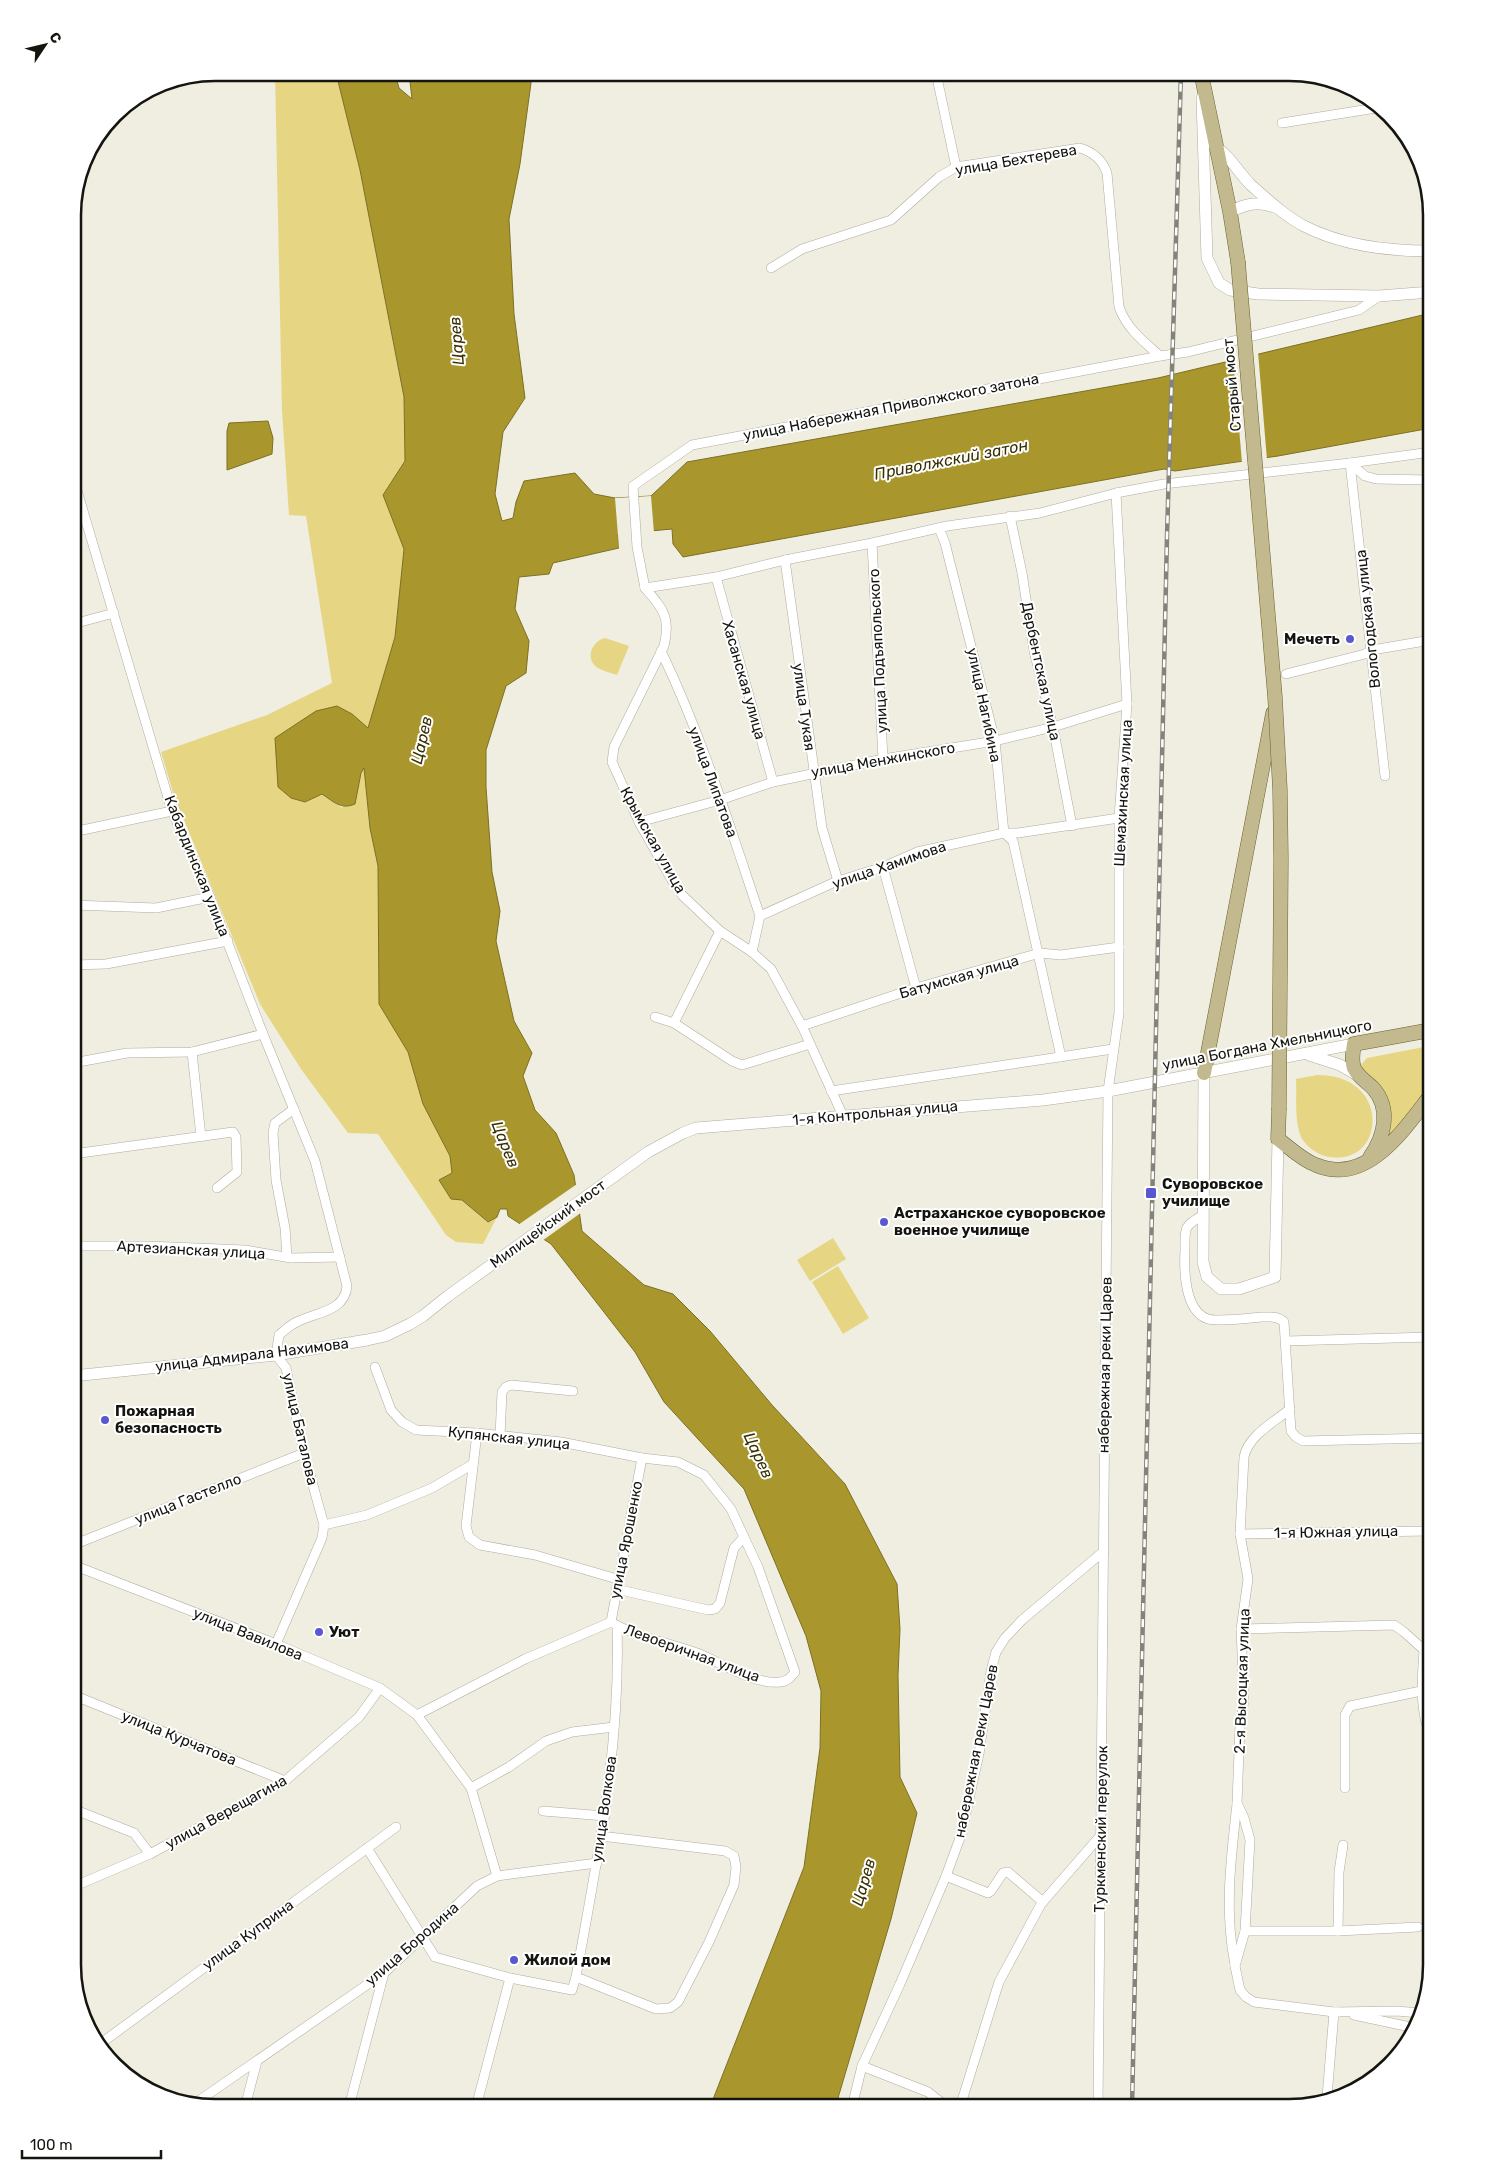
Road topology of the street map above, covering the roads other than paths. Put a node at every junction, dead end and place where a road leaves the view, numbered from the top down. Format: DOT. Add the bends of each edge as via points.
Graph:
graph roads {
  1 [pos="938,82"];
  2 [pos="1201,82"];
  3 [pos="1202,82"];
  4 [pos="1370,109"];
  5 [pos="1282,123"];
  6 [pos="1217,147"];
  7 [pos="1202,150"];
  8 [pos="956,167"];
  9 [pos="1280,210"];
  10 [pos="1230,212"];
  11 [pos="1423,251"];
  12 [pos="771,268"];
  13 [pos="1423,293"];
  14 [pos="1378,296"];
  15 [pos="1160,356"];
  16 [pos="1423,453"];
  17 [pos="1350,463"];
  18 [pos="1423,480"];
  19 [pos="1116,494"];
  20 [pos="82,506"];
  21 [pos="1010,516"];
  22 [pos="939,528"];
  23 [pos="872,543"];
  24 [pos="785,560"];
  25 [pos="716,577"];
  26 [pos="645,588"];
  27 [pos="114,613"];
  28 [pos="82,622"];
  29 [pos="1423,642"];
  30 [pos="1372,650"];
  31 [pos="661,651"];
  32 [pos="1286,674"];
  33 [pos="1274,697"];
  34 [pos="1127,704"];
  35 [pos="1053,728"];
  36 [pos="995,741"];
  37 [pos="883,759"];
  38 [pos="813,772"];
  39 [pos="1385,776"];
  40 [pos="773,782"];
  41 [pos="720,800"];
  42 [pos="172,811"];
  43 [pos="1119,818"];
  44 [pos="639,822"];
  45 [pos="1072,826"];
  46 [pos="82,830"];
  47 [pos="1004,832"];
  48 [pos="883,867"];
  49 [pos="838,881"];
  50 [pos="210,898"];
  51 [pos="82,906"];
  52 [pos="760,916"];
  53 [pos="720,931"];
  54 [pos="228,941"];
  55 [pos="1119,947"];
  56 [pos="752,952"];
  57 [pos="1040,953"];
  58 [pos="82,965"];
  59 [pos="916,988"];
  60 [pos="655,1016"];
  61 [pos="674,1023"];
  62 [pos="802,1026"];
  63 [pos="1423,1032"];
  64 [pos="263,1034"];
  65 [pos="810,1044"];
  66 [pos="1354,1044"];
  67 [pos="1113,1049"];
  68 [pos="192,1052"];
  69 [pos="1304,1054"];
  70 [pos="1062,1057"];
  71 [pos="82,1061"];
  72 [pos="1204,1073"];
  73 [pos="1359,1076"];
  74 [pos="832,1091"];
  75 [pos="1108,1091"];
  76 [pos="1423,1105"];
  77 [pos="294,1109"];
  78 [pos="843,1116"];
  79 [pos="201,1137"];
  80 [pos="1278,1139"];
  81 [pos="648,1152"];
  82 [pos="81,1153"];
  83 [pos="315,1161"];
  84 [pos="1362,1164"];
  85 [pos="217,1188"];
  86 [pos="1202,1216"];
  87 [pos="81,1246"];
  88 [pos="287,1257"];
  89 [pos="340,1257"];
  90 [pos="448,1296"];
  91 [pos="1423,1337"];
  92 [pos="1286,1341"];
  93 [pos="276,1355"];
  94 [pos="375,1367"];
  95 [pos="81,1375"];
  96 [pos="573,1391"];
  97 [pos="1290,1409"];
  98 [pos="477,1433"];
  99 [pos="500,1436"];
  100 [pos="1423,1438"];
  101 [pos="304,1453"];
  102 [pos="642,1458"];
  103 [pos="678,1462"];
  104 [pos="473,1464"];
  105 [pos="324,1525"];
  106 [pos="1423,1531"];
  107 [pos="1240,1534"];
  108 [pos="744,1537"];
  109 [pos="81,1543"];
  110 [pos="1104,1551"];
  111 [pos="81,1569"];
  112 [pos="617,1580"];
  113 [pos="616,1589"];
  114 [pos="614,1624"];
  115 [pos="1241,1629"];
  116 [pos="276,1644"];
  117 [pos="1423,1649"];
  118 [pos="1423,1664"];
  119 [pos="380,1688"];
  120 [pos="1421,1691"];
  121 [pos="81,1699"];
  122 [pos="1423,1710"];
  123 [pos="417,1715"];
  124 [pos="614,1727"];
  125 [pos="285,1781"];
  126 [pos="471,1788"];
  127 [pos="1345,1788"];
  128 [pos="1237,1803"];
  129 [pos="543,1811"];
  130 [pos="81,1813"];
  131 [pos="605,1816"];
  132 [pos="396,1827"];
  133 [pos="1101,1835"];
  134 [pos="601,1836"];
  135 [pos="1343,1845"];
  136 [pos="367,1848"];
  137 [pos="150,1854"];
  138 [pos="597,1863"];
  139 [pos="497,1876"];
  140 [pos="946,1876"];
  141 [pos="81,1883"];
  142 [pos="1043,1902"];
  143 [pos="1418,1927"];
  144 [pos="1245,1931"];
  145 [pos="1338,1932"];
  146 [pos="422,1939"];
  147 [pos="1235,1966"];
  148 [pos="384,1973"];
  149 [pos="576,1977"];
  150 [pos="510,1978"];
  151 [pos="1334,2012"];
  152 [pos="1414,2013"];
  153 [pos="1408,2027"];
  154 [pos="105,2040"];
  155 [pos="257,2060"];
  156 [pos="862,2066"];
  157 [pos="1328,2092"];
  158 [pos="203,2098"];
  159 [pos="247,2098"];
  160 [pos="351,2098"];
  161 [pos="478,2098"];
  162 [pos="854,2099"];
  163 [pos="936,2099"];
  164 [pos="963,2099"];
  165 [pos="1098,2099"];
  1 -- 8 [label="street"];
  2 -- 7 [label="main road"];
  3 -- 6 [label="main road, Старый мост"];
  4 -- 5 [label="street"];
  6 -- 7 [label="main road"];
  6 -- 9 [label="main road" via="1249,183"];
  6 -- 10 [label="main road, Старый мост"];
  7 -- 14 [label="main road" via="1207,258 1219,283 1230,290 1258,294"];
  8 -- 12 [label="street, улица Бехтерева" via="939,176 891,220 802,249"];
  8 -- 15 [label="street, улица Бехтерева" via="1080,148 1098,157 1107,172 1119,307 1132,331"];
  9 -- 10 [label="main road" via="1256,203"];
  9 -- 11 [label="main road" via="1304,226 1329,236 1360,244"];
  10 -- 33 [label="main road, Старый мост, bridge" via="1238,262"];
  13 -- 14 [label="main road"];
  14 -- 15 [label="street, улица Набережная Приволжского затона" via="1359,310"];
  15 -- 26 [label="street, улица Набережная Приволжского затона" via="692,445 633,486 637,547"];
  16 -- 17 [label="street"];
  17 -- 18 [label="street" via="1365,476 1376,479"];
  17 -- 19 [label="street" via="1164,484"];
  17 -- 30 [label="street, Вологодская улица"];
  19 -- 21 [label="street" via="1040,513"];
  19 -- 34 [label="street, Шемахинская улица"];
  20 -- 27 [label="street, Кабардинская улица"];
  21 -- 22 [label="street"];
  21 -- 35 [label="street, Дербентская улица" via="1034,651"];
  22 -- 23 [label="street"];
  22 -- 36 [label="street, улица Нагибина"];
  23 -- 24 [label="street"];
  23 -- 37 [label="street, улица Подъяпольского"];
  24 -- 25 [label="street"];
  24 -- 38 [label="street, улица Тукая"];
  25 -- 26 [label="street"];
  25 -- 40 [label="street, Хасанская улица"];
  26 -- 31 [label="street, Крымская улица" via="666,617 667,635"];
  27 -- 28 [label="street"];
  27 -- 42 [label="street, Кабардинская улица"];
  29 -- 30 [label="street"];
  30 -- 32 [label="street"];
  30 -- 39 [label="street, Вологодская улица"];
  31 -- 41 [label="street, улица Липатова" via="679,689"];
  31 -- 44 [label="street, Крымская улица" via="612,755 612,762"];
  33 -- 72 [label="main road, bridge"];
  33 -- 80 [label="main road, bridge" via="1281,859"];
  34 -- 35 [label="street, улица Менжинского"];
  34 -- 43 [label="street, Шемахинская улица"];
  35 -- 36 [label="street, улица Менжинского"];
  35 -- 45 [label="street, Дербентская улица"];
  36 -- 37 [label="street, улица Менжинского"];
  36 -- 47 [label="street, улица Нагибина"];
  37 -- 38 [label="street, улица Менжинского"];
  38 -- 40 [label="street, улица Менжинского"];
  38 -- 49 [label="street, улица Тукая" via="822,828"];
  40 -- 41 [label="street, улица Менжинского"];
  41 -- 44 [label="street, улица Менжинского"];
  41 -- 52 [label="street, улица Липатова"];
  42 -- 46 [label="street"];
  42 -- 50 [label="street, Кабардинская улица"];
  43 -- 45 [label="street, улица Хамимова"];
  43 -- 55 [label="street, Шемахинская улица"];
  44 -- 53 [label="street, Крымская улица" via="682,895"];
  45 -- 47 [label="street, улица Хамимова"];
  47 -- 48 [label="street, улица Хамимова" via="917,852"];
  47 -- 57 [label="street, улица Нагибина" via="1013,841"];
  48 -- 49 [label="street, улица Хамимова"];
  48 -- 59 [label="street"];
  49 -- 52 [label="street, улица Хамимова"];
  50 -- 51 [label="street" via="156,908"];
  50 -- 54 [label="street, Кабардинская улица"];
  52 -- 56 [label="street"];
  53 -- 56 [label="street, Крымская улица"];
  53 -- 61 [label="street"];
  54 -- 58 [label="street" via="106,964"];
  54 -- 64 [label="street, Кабардинская улица"];
  55 -- 57 [label="street, Батумская улица" via="1061,955"];
  55 -- 67 [label="street, Шемахинская улица" via="1119,1013"];
  56 -- 62 [label="street, Крымская улица" via="771,969"];
  57 -- 59 [label="street, Батумская улица"];
  57 -- 70 [label="street, улица Нагибина"];
  59 -- 62 [label="street, Батумская улица"];
  60 -- 61 [label="street"];
  61 -- 65 [label="street" via="742,1065"];
  62 -- 65 [label="street, Крымская улица"];
  63 -- 66 [label="main road, улица Богдана Хмельницкого"];
  64 -- 68 [label="street"];
  64 -- 77 [label="street, Кабардинская улица"];
  65 -- 74 [label="street, Крымская улица"];
  66 -- 69 [label="main road, улица Богдана Хмельницкого"];
  66 -- 73 [label="main road" via="1353,1063"];
  67 -- 70 [label="street"];
  67 -- 75 [label="street, Шемахинская улица"];
  68 -- 71 [label="street" via="127,1053"];
  68 -- 79 [label="street"];
  69 -- 72 [label="main road, улица Богдана Хмельницкого"];
  69 -- 73 [label="main road" via="1329,1060"];
  70 -- 74 [label="street"];
  72 -- 75 [label="main road, улица Богдана Хмельницкого"];
  72 -- 86 [label="main road"];
  73 -- 84 [label="main road" via="1381,1100 1384,1123 1378,1145"];
  74 -- 78 [label="street, Крымская улица"];
  75 -- 78 [label="main road, 1-я Контрольная улица" via="1043,1100"];
  75 -- 110 [label="street, набережная реки Царев"];
  76 -- 84 [label="main road" via="1388,1146"];
  77 -- 83 [label="street, Кабардинская улица"];
  77 -- 88 [label="street" via="274,1125 273,1133"];
  78 -- 81 [label="main road, 1-я Контрольная улица" via="696,1128"];
  79 -- 82 [label="street"];
  79 -- 85 [label="street" via="233,1132 236,1137 237,1172"];
  80 -- 84 [label="main road" via="1317,1166 1342,1170"];
  80 -- 86 [label="main road" via="1275,1277 1229,1291 1213,1284 1202,1262"];
  81 -- 90 [label="main road, Милицейский мост"];
  83 -- 89 [label="street, улица Баталова"];
  86 -- 92 [label="street" via="1186,1228 1184,1270 1194,1306 1210,1320 1277,1318 1285,1326"];
  87 -- 88 [label="street, Артезианская улица" via="245,1250"];
  88 -- 89 [label="street, Артезианская улица"];
  89 -- 93 [label="street, улица Баталова" via="347,1286 344,1299 336,1306 289,1326 279,1335"];
  90 -- 93 [label="main road, улица Адмирала Нахимова" via="424,1316 385,1336"];
  91 -- 92 [label="street"];
  92 -- 97 [label="street"];
  93 -- 95 [label="main road, улица Адмирала Нахимова"];
  93 -- 101 [label="street, улица Баталова" via="286,1368"];
  94 -- 98 [label="street, Купянская улица" via="391,1410 408,1426 416,1430"];
  96 -- 99 [label="street" via="506,1386 502,1392"];
  97 -- 100 [label="street" via="1291,1431 1303,1441"];
  97 -- 107 [label="street, 2-я Высоцкая улица" via="1246,1448"];
  98 -- 99 [label="street, Купянская улица"];
  98 -- 104 [label="street"];
  99 -- 102 [label="street, Купянская улица" via="561,1442"];
  101 -- 105 [label="street, улица Баталова"];
  101 -- 109 [label="street, улица Гастелло"];
  102 -- 103 [label="street, Купянская улица"];
  102 -- 112 [label="street, улица Ярошенко"];
  103 -- 108 [label="street, Левоеричная улица" via="704,1475 731,1509"];
  104 -- 105 [label="street" via="432,1488 367,1515"];
  104 -- 112 [label="street" via="466,1526 468,1537 480,1545 534,1555"];
  105 -- 116 [label="street" via="322,1538"];
  106 -- 107 [label="street, 1-я Южная улица"];
  107 -- 115 [label="street, 2-я Высоцкая улица" via="1248,1579"];
  108 -- 113 [label="street" via="734,1548 720,1602 715,1609"];
  108 -- 114 [label="street, Левоеричная улица" via="790,1653 795,1672 791,1678 781,1683 743,1674 699,1654"];
  110 -- 133 [label="street, Туркменский переулок"];
  110 -- 140 [label="street, набережная реки Царев" via="1022,1620 1000,1645 991,1671 979,1754 961,1835"];
  111 -- 116 [label="street, улица Вавилова"];
  112 -- 113 [label="street, улица Ярошенко"];
  113 -- 114 [label="street, улица Ярошенко"];
  114 -- 123 [label="street, Левоеричная улица" via="525,1659"];
  114 -- 124 [label="street, улица Волкова" via="619,1677"];
  115 -- 117 [label="street" via="1394,1625"];
  115 -- 128 [label="street, 2-я Высоцкая улица" via="1244,1700"];
  116 -- 119 [label="street, улица Вавилова"];
  118 -- 120 [label="street"];
  119 -- 123 [label="street, улица Вавилова"];
  119 -- 125 [label="street, улица Верещагина" via="359,1717"];
  120 -- 122 [label="street"];
  120 -- 127 [label="street" via="1350,1706 1344,1715"];
  121 -- 125 [label="street, улица Курчатова"];
  123 -- 126 [label="street, улица Вавилова"];
  124 -- 126 [label="street" via="572,1732 546,1741 510,1767"];
  124 -- 131 [label="street, улица Волкова"];
  125 -- 137 [label="street, улица Верещагина"];
  126 -- 139 [label="street"];
  128 -- 144 [label="street, 2-я Высоцкая улица" via="1250,1840"];
  128 -- 147 [label="street" via="1228,1905"];
  129 -- 131 [label="street"];
  130 -- 137 [label="street" via="134,1833"];
  131 -- 134 [label="street, улица Волкова"];
  132 -- 136 [label="street, улица Куприна"];
  133 -- 142 [label="street"];
  133 -- 165 [label="street, Туркменский переулок"];
  134 -- 138 [label="street, улица Волкова"];
  134 -- 149 [label="street" via="726,1852 734,1856 734,1885 678,2002 670,2008 656,2009"];
  135 -- 145 [label="street"];
  136 -- 146 [label="street"];
  136 -- 154 [label="street, улица Куприна"];
  137 -- 141 [label="street, улица Верещагина"];
  138 -- 139 [label="street, улица Бородина"];
  138 -- 149 [label="street, улица Волкова"];
  139 -- 146 [label="street, улица Бородина" via="477,1886"];
  140 -- 142 [label="street" via="988,1893 1003,1873 1008,1872"];
  140 -- 156 [label="street, набережная реки Царев"];
  142 -- 164 [label="street" via="999,1982"];
  143 -- 145 [label="street"];
  144 -- 145 [label="street"];
  144 -- 147 [label="street, 2-я Высоцкая улица"];
  146 -- 148 [label="street, улица Бородина"];
  146 -- 150 [label="street" via="435,1957"];
  147 -- 151 [label="street, 2-я Высоцкая улица" via="1240,1990 1254,2002"];
  148 -- 155 [label="street, улица Бородина"];
  148 -- 160 [label="street"];
  149 -- 150 [label="street, улица Волкова" via="572,1990"];
  150 -- 161 [label="street"];
  151 -- 152 [label="street"];
  151 -- 153 [label="street"];
  151 -- 157 [label="street"];
  155 -- 158 [label="street, улица Бородина"];
  155 -- 159 [label="street"];
  156 -- 162 [label="street, набережная реки Царев"];
  156 -- 163 [label="street" via="928,2092"];
}
